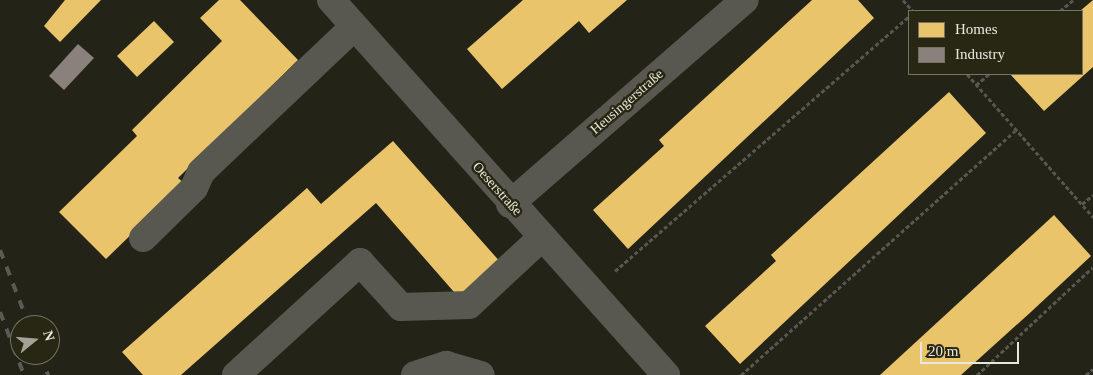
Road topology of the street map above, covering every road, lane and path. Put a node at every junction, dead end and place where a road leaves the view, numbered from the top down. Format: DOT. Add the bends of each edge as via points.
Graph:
graph roads {
  1 [pos="331,0"];
  2 [pos="745,0"];
  3 [pos="903,0"];
  4 [pos="1073,0"];
  5 [pos="912,10"];
  6 [pos="1061,10"];
  7 [pos="908,17"];
  8 [pos="354,27"];
  9 [pos="968,75"];
  10 [pos="988,75"];
  11 [pos="976,85"];
  12 [pos="1015,130"];
  13 [pos="1093,195"];
  14 [pos="510,204"];
  15 [pos="1082,204"];
  16 [pos="1093,217"];
  17 [pos="143,238"];
  18 [pos="541,238"];
  19 [pos="1093,267"];
  20 [pos="591,293"];
  21 [pos="1093,369"];
  22 [pos="236,375"];
  23 [pos="415,375"];
  24 [pos="481,375"];
  25 [pos="666,375"];
  26 [pos="741,375"];
  27 [pos="978,375"];
  28 [pos="1086,375"];
  1 -- 8 [label="street, Oeserstraße"];
  2 -- 14 [label="street, Heusingerstraße"];
  3 -- 5 [label="path"];
  4 -- 6 [label="path"];
  7 -- 20 [label="path"];
  8 -- 14 [label="street, Oeserstraße"];
  8 -- 17 [label="street" via="201,172 194,188"];
  9 -- 11 [label="path"];
  10 -- 11 [label="path"];
  11 -- 12 [label="path"];
  12 -- 15 [label="path"];
  12 -- 26 [label="path"];
  13 -- 15 [label="path"];
  14 -- 18 [label="street, Oeserstraße"];
  15 -- 16 [label="path"];
  18 -- 20 [label="street, Oeserstraße"];
  18 -- 22 [label="street" via="469,305 401,307 360,262"];
  19 -- 27 [label="path"];
  20 -- 25 [label="street, Oeserstraße"];
  21 -- 28 [label="path"];
  23 -- 24 [label="street" via="446,365"];
}
